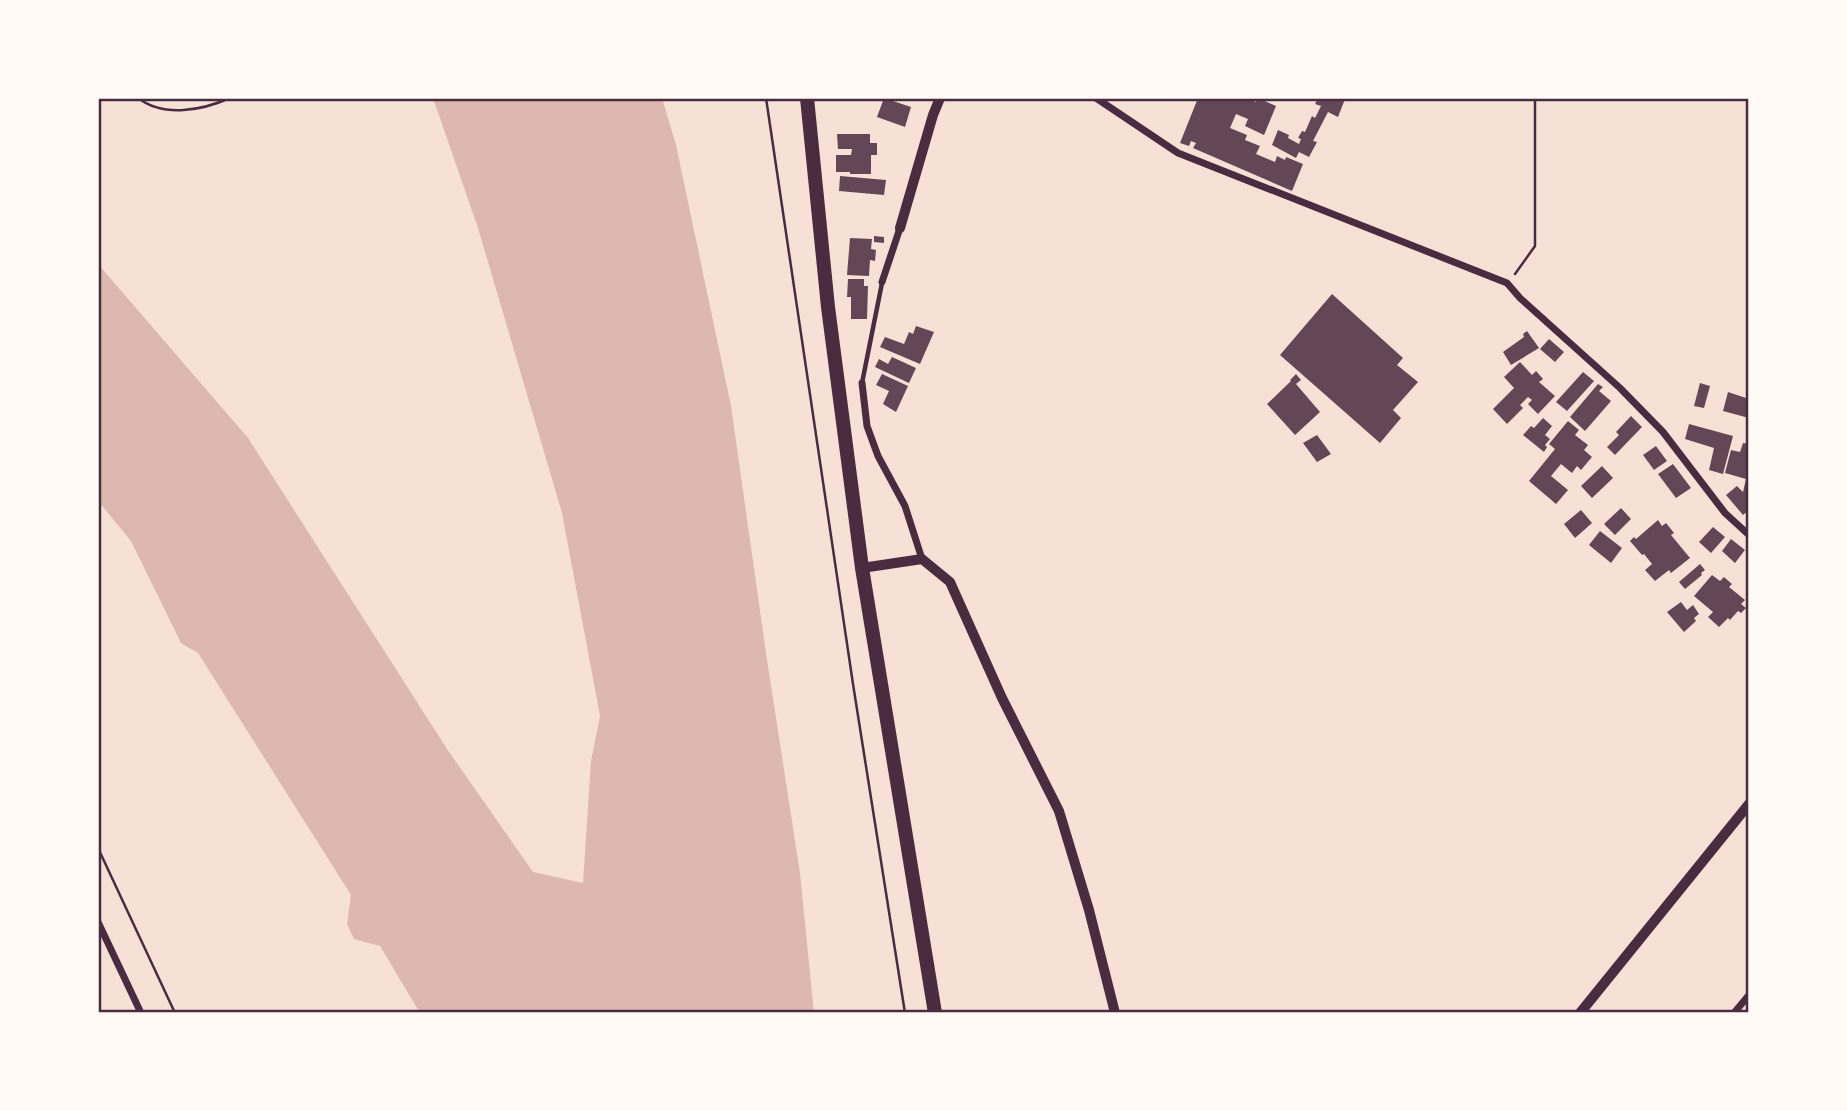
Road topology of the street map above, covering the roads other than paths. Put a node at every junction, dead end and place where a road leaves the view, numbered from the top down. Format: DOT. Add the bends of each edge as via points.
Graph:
graph roads {
  1 [pos="807,98"];
  2 [pos="940,98"];
  3 [pos="1096,98"];
  4 [pos="901,228"];
  5 [pos="882,282"];
  6 [pos="862,383"];
  7 [pos="1749,535"];
  8 [pos="922,559"];
  9 [pos="862,568"];
  10 [pos="1749,804"];
  11 [pos="98,922"];
  12 [pos="1749,995"];
  13 [pos="141,1013"];
  14 [pos="935,1013"];
  15 [pos="1115,1013"];
  16 [pos="1580,1013"];
  17 [pos="1734,1013"];
  1 -- 9 [label="highway"];
  2 -- 4 [label="street"];
  3 -- 7 [label="street" via="1178,153 1507,283 1663,432 1725,513"];
  4 -- 5 [label="street"];
  5 -- 6 [label="lane"];
  6 -- 8 [label="street" via="867,426 905,506"];
  8 -- 9 [label="street"];
  8 -- 15 [label="street" via="950,582 1059,811"];
  9 -- 14 [label="highway"];
  10 -- 16 [label="street"];
  11 -- 13 [label="street"];
  12 -- 17 [label="street"];
}
